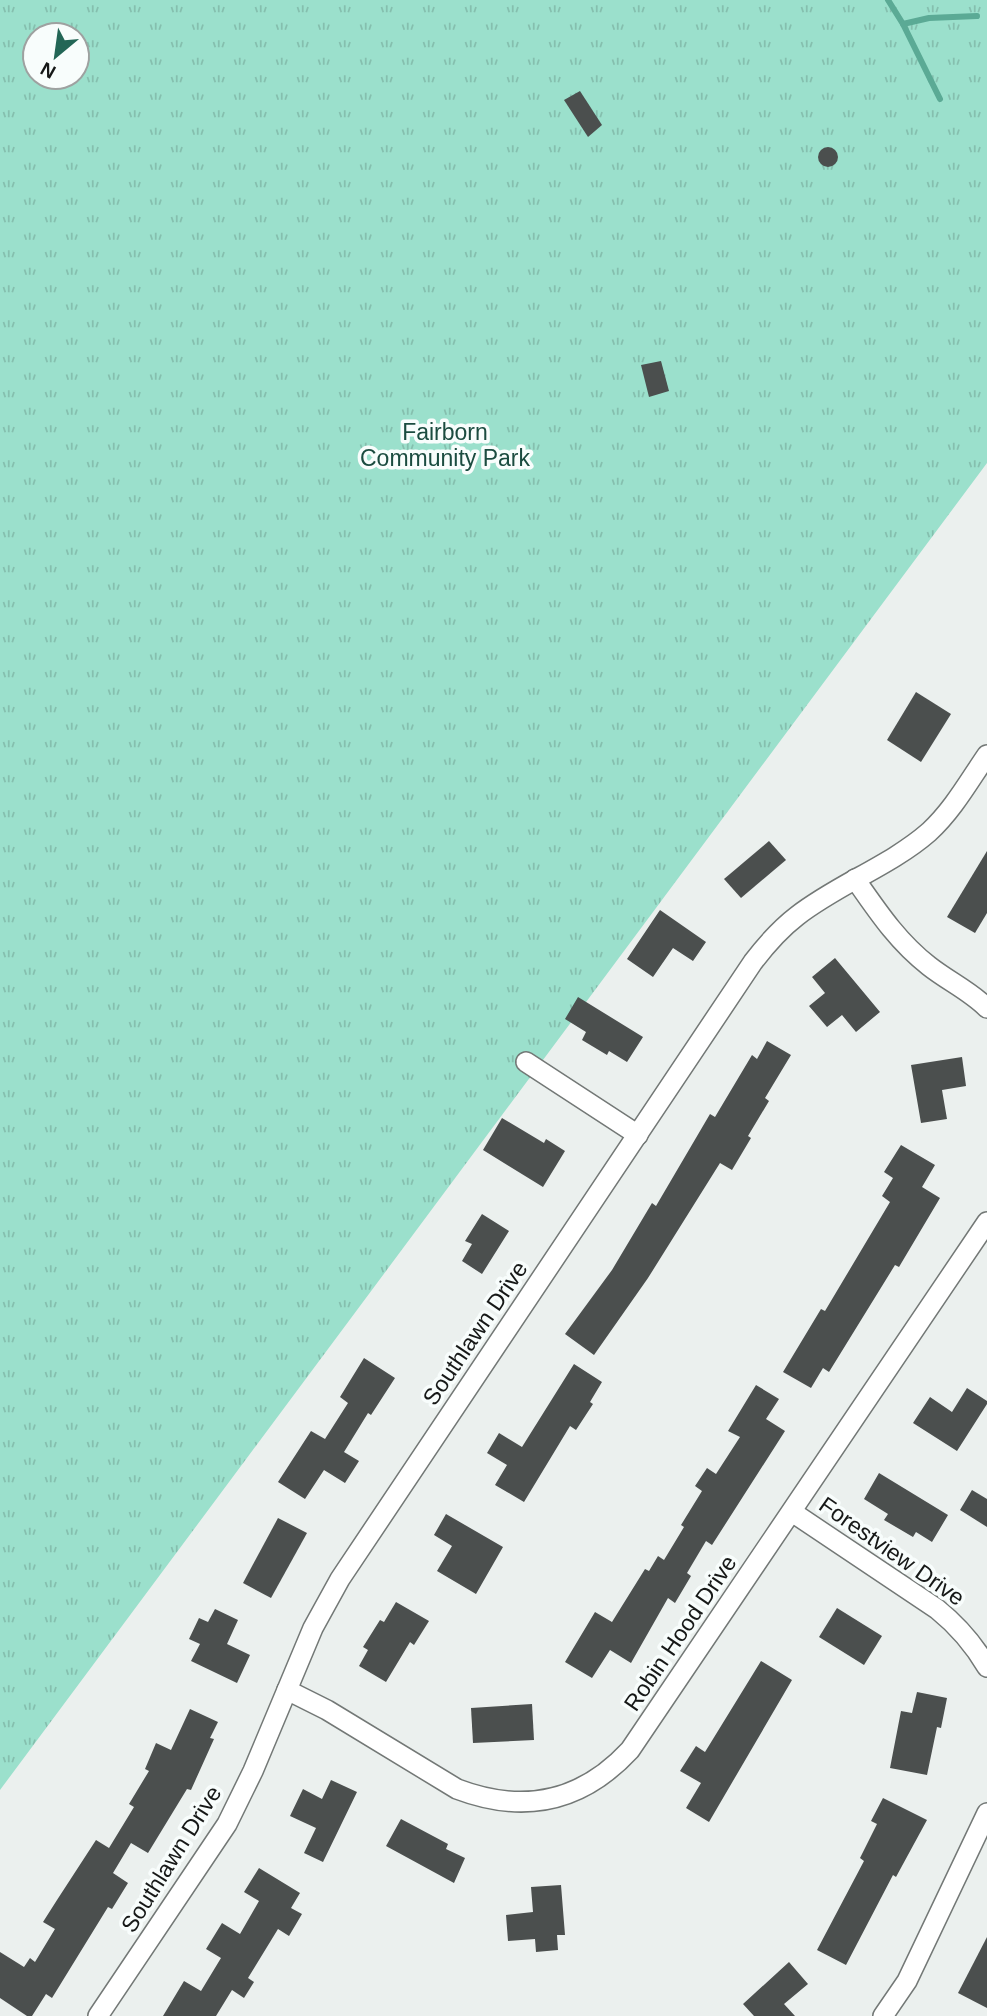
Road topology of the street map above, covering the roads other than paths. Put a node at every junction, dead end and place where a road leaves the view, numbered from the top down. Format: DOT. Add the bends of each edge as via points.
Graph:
graph roads {
  1 [pos="987,755"];
  2 [pos="855,879"];
  3 [pos="987,1008"];
  4 [pos="526,1062"];
  5 [pos="638,1135"];
  6 [pos="987,1222"];
  7 [pos="792,1512"];
  8 [pos="987,1667"];
  9 [pos="287,1690"];
  10 [pos="987,1813"];
  11 [pos="98,2016"];
  12 [pos="883,2016"];
  1 -- 2 [label="street, Southlawn Drive" via="929,831"];
  2 -- 3 [label="street" via="905,946"];
  2 -- 5 [label="street, Southlawn Drive" via="799,914 766,946"];
  4 -- 5 [label="street"];
  5 -- 9 [label="street, Southlawn Drive" via="340,1579"];
  6 -- 7 [label="street, Robin Hood Drive"];
  7 -- 8 [label="street, Forestview Drive" via="937,1609 958,1626"];
  7 -- 9 [label="street, Robin Hood Drive" via="630,1750 603,1776 567,1795 530,1802 480,1798"];
  9 -- 11 [label="street, Southlawn Drive" via="227,1824"];
  10 -- 12 [label="street" via="907,1980"];
}
